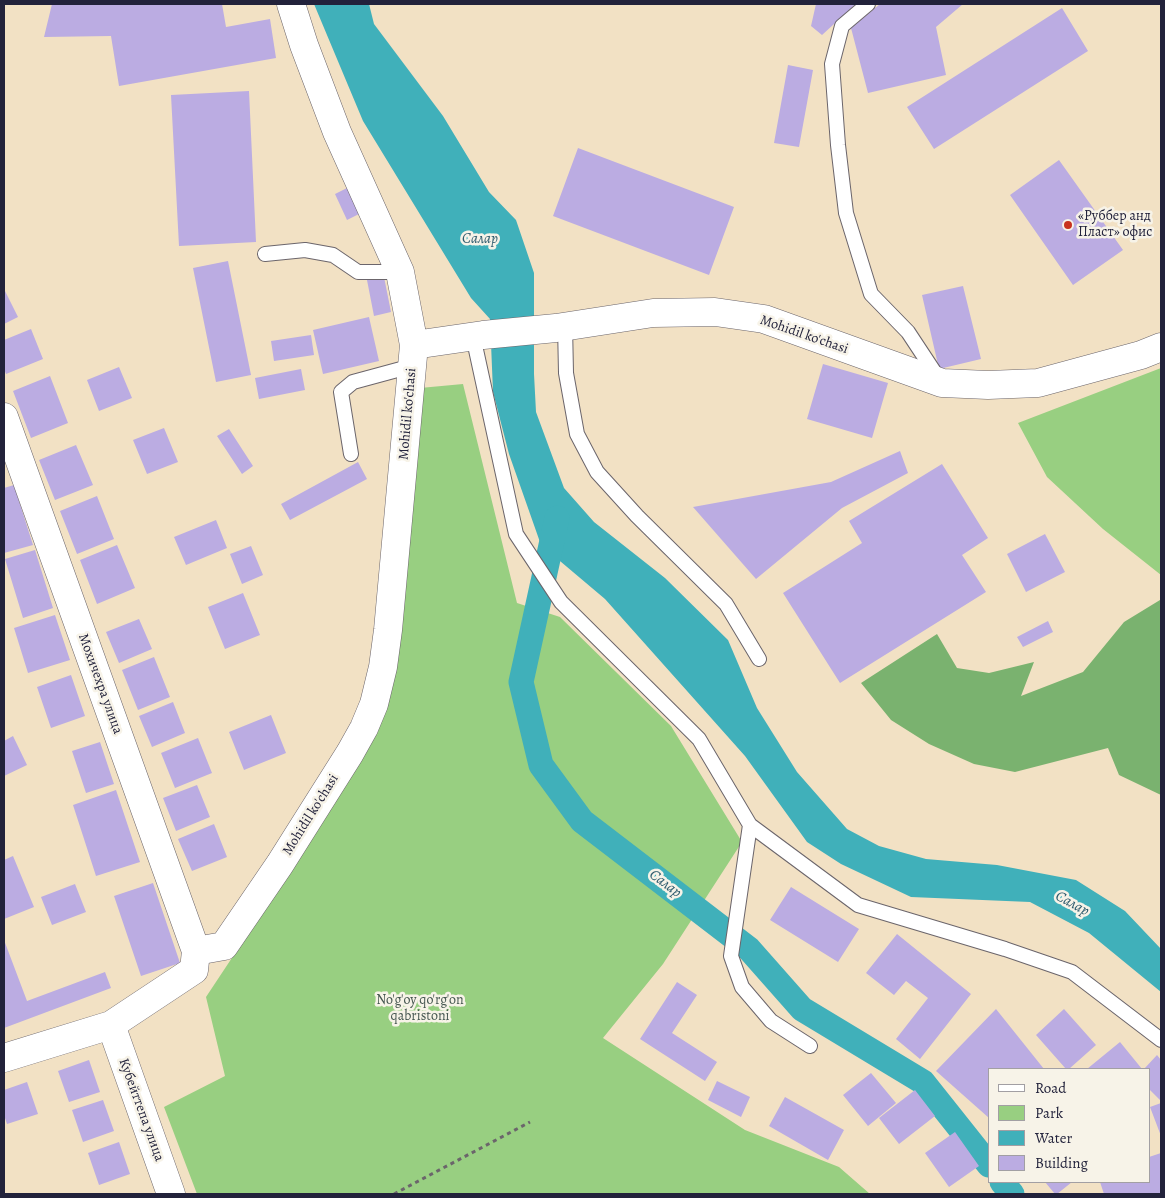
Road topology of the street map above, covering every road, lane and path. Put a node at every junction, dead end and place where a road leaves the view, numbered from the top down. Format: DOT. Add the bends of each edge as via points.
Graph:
graph roads {
  1 [pos="291,4"];
  2 [pos="868,4"];
  3 [pos="265,254"];
  4 [pos="400,272"];
  5 [pos="560,327"];
  6 [pos="478,336"];
  7 [pos="1161,347"];
  8 [pos="413,356"];
  9 [pos="942,383"];
  10 [pos="4,417"];
  11 [pos="351,454"];
  12 [pos="759,658"];
  13 [pos="750,825"];
  14 [pos="196,951"];
  15 [pos="111,1025"];
  16 [pos="1161,1040"];
  17 [pos="810,1046"];
  18 [pos="4,1058"];
  19 [pos="530,1122"];
  20 [pos="172,1194"];
  21 [pos="394,1194"];
  1 -- 4 [label="street" via="337,132"];
  2 -- 9 [label="lane" via="842,26 832,64 846,213 871,294 908,332"];
  3 -- 4 [label="lane" via="305,250 333,255 358,272"];
  4 -- 8 [label="street"];
  5 -- 6 [label="street, Mohidil ko'chasi"];
  5 -- 9 [label="street, Mohidil ko'chasi" via="653,313 715,312 764,319"];
  5 -- 12 [label="lane" via="577,434 597,472 636,516 726,604"];
  6 -- 8 [label="street, Mohidil ko'chasi"];
  6 -- 13 [label="lane" via="516,534 561,602 699,739"];
  7 -- 9 [label="street, Mohidil ko'chasi" via="1038,383"];
  8 -- 11 [label="lane" via="353,382 341,392"];
  8 -- 14 [label="street, Mohidil ko'chasi" via="388,630 374,704 346,760 224,946"];
  10 -- 14 [label="street, Мохичехра улица"];
  13 -- 16 [label="lane" via="858,905 1072,972"];
  13 -- 17 [label="lane" via="731,956 742,987 771,1021"];
  14 -- 15 [label="street" via="194,970"];
  15 -- 18 [label="street"];
  15 -- 20 [label="street, Кубейттепа улица"];
  19 -- 21 [label="path"];
}
